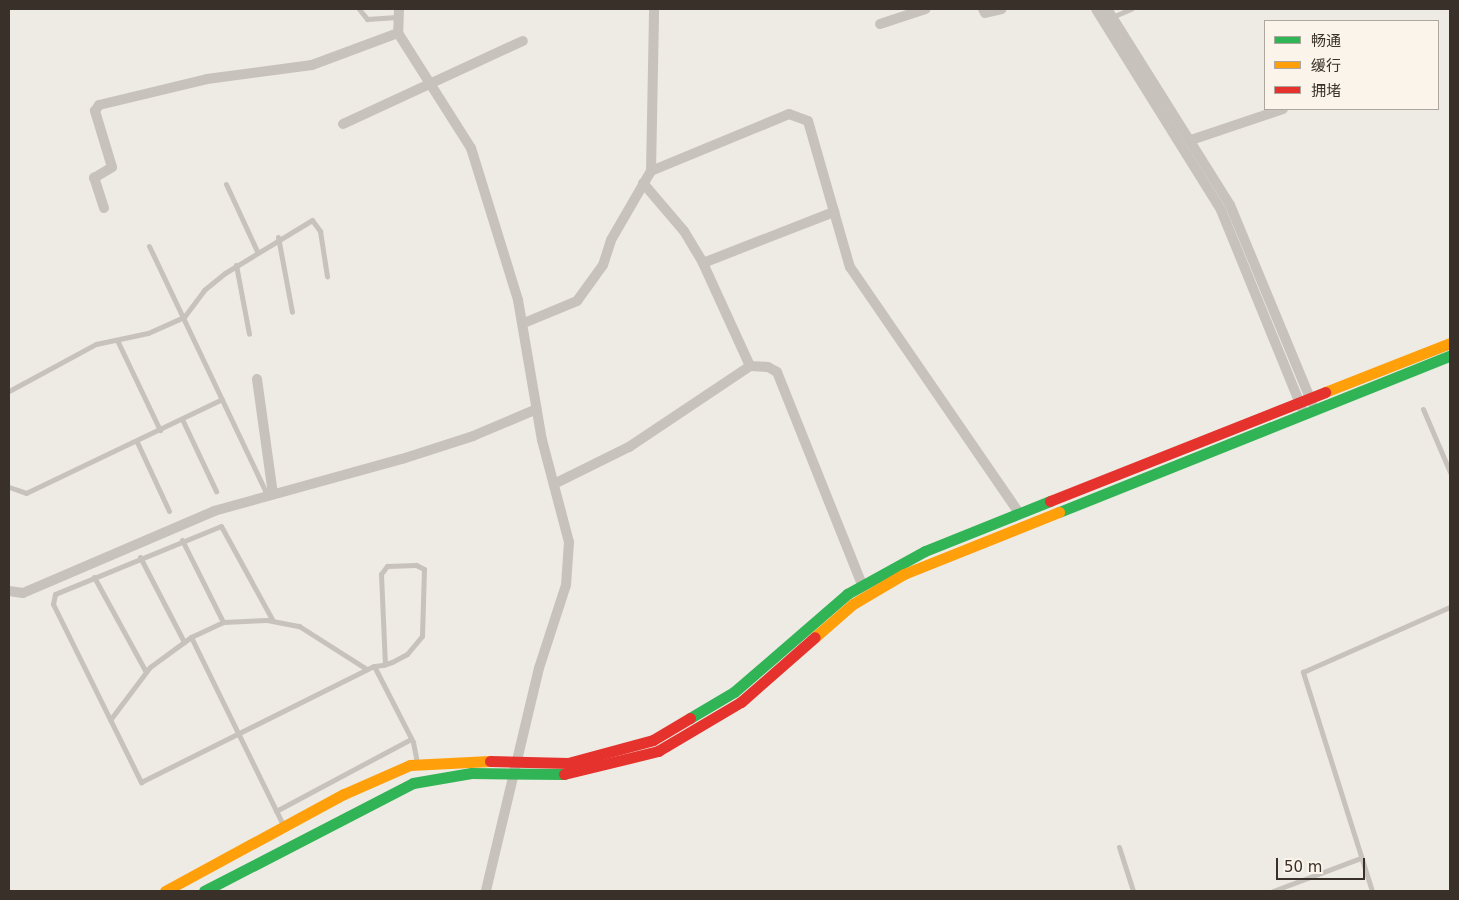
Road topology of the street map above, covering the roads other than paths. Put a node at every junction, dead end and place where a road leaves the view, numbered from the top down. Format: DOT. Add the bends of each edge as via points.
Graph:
graph roads {
  1 [pos="359,9"];
  2 [pos="654,9"];
  3 [pos="926,9"];
  4 [pos="983,9"];
  5 [pos="1002,9"];
  6 [pos="1096,9"];
  7 [pos="1131,9"];
  8 [pos="398,13"];
  9 [pos="1110,13"];
  10 [pos="880,24"];
  11 [pos="398,33"];
  12 [pos="523,41"];
  13 [pos="432,86"];
  14 [pos="1280,110"];
  15 [pos="343,124"];
  16 [pos="1191,140"];
  17 [pos="651,171"];
  18 [pos="643,183"];
  19 [pos="226,184"];
  20 [pos="104,208"];
  21 [pos="834,212"];
  22 [pos="278,237"];
  23 [pos="149,246"];
  24 [pos="257,251"];
  25 [pos="703,263"];
  26 [pos="236,265"];
  27 [pos="327,276"];
  28 [pos="292,312"];
  29 [pos="184,317"];
  30 [pos="524,323"];
  31 [pos="249,334"];
  32 [pos="117,340"];
  33 [pos="1450,343"];
  34 [pos="1450,356"];
  35 [pos="750,366"];
  36 [pos="257,379"];
  37 [pos="9,391"];
  38 [pos="222,399"];
  39 [pos="1307,405"];
  40 [pos="537,409"];
  41 [pos="1423,409"];
  42 [pos="182,419"];
  43 [pos="160,430"];
  44 [pos="137,442"];
  45 [pos="1450,472"];
  46 [pos="554,484"];
  47 [pos="9,488"];
  48 [pos="216,491"];
  49 [pos="270,494"];
  50 [pos="169,511"];
  51 [pos="1019,513"];
  52 [pos="182,540"];
  53 [pos="140,557"];
  54 [pos="94,577"];
  55 [pos="862,585"];
  56 [pos="9,591"];
  57 [pos="1450,607"];
  58 [pos="274,621"];
  59 [pos="223,622"];
  60 [pos="191,637"];
  61 [pos="184,642"];
  62 [pos="385,664"];
  63 [pos="374,666"];
  64 [pos="365,668"];
  65 [pos="146,672"];
  66 [pos="110,720"];
  67 [pos="238,732"];
  68 [pos="411,739"];
  69 [pos="520,763"];
  70 [pos="418,764"];
  71 [pos="517,775"];
  72 [pos="276,811"];
  73 [pos="284,827"];
  74 [pos="1119,846"];
  75 [pos="1362,858"];
  76 [pos="164,891"];
  77 [pos="204,891"];
  78 [pos="486,891"];
  79 [pos="1132,891"];
  80 [pos="1273,891"];
  81 [pos="1372,891"];
  1 -- 8 [label="lane" via="367,19"];
  2 -- 17 [label="street"];
  3 -- 10 [label="street"];
  4 -- 5 [label="street" via="985,14"];
  6 -- 39 [label="street" via="1220,210"];
  7 -- 9 [label="lane"];
  8 -- 11 [label="street"];
  9 -- 16 [label="street"];
  11 -- 13 [label="street"];
  11 -- 20 [label="street" via="312,65 200,80 99,105 95,112 112,167 94,178"];
  12 -- 13 [label="street"];
  13 -- 15 [label="street"];
  13 -- 30 [label="street" via="471,148"];
  14 -- 16 [label="street"];
  16 -- 39 [label="street" via="1243,231"];
  17 -- 18 [label="street"];
  17 -- 21 [label="street" via="799,114 815,136"];
  18 -- 25 [label="street" via="684,231"];
  18 -- 30 [label="street" via="610,240 603,265 577,301"];
  19 -- 24 [label="lane"];
  21 -- 25 [label="street"];
  21 -- 51 [label="street" via="856,278"];
  22 -- 24 [label="lane"];
  22 -- 27 [label="lane" via="312,220 320,230"];
  22 -- 28 [label="lane"];
  23 -- 29 [label="lane"];
  24 -- 26 [label="lane"];
  25 -- 35 [label="street"];
  26 -- 29 [label="lane" via="204,290"];
  26 -- 31 [label="lane"];
  29 -- 32 [label="lane" via="159,330"];
  29 -- 38 [label="lane"];
  30 -- 40 [label="street"];
  32 -- 37 [label="lane" via="96,344"];
  32 -- 43 [label="lane"];
  33 -- 39 [label="street"];
  34 -- 39 [label="street"];
  35 -- 46 [label="street" via="629,447"];
  35 -- 55 [label="street" via="777,372"];
  36 -- 49 [label="street"];
  38 -- 42 [label="lane"];
  38 -- 49 [label="lane"];
  39 -- 51 [label="street"];
  39 -- 71 [label="street" via="904,574 854,604 741,702 658,751 593,771"];
  40 -- 46 [label="street"];
  40 -- 49 [label="street" via="473,436 402,460"];
  41 -- 45 [label="lane"];
  42 -- 43 [label="lane"];
  42 -- 48 [label="lane"];
  43 -- 44 [label="lane"];
  44 -- 47 [label="lane" via="26,493"];
  44 -- 50 [label="lane"];
  46 -- 69 [label="street" via="569,542 568,575 539,668"];
  49 -- 56 [label="street" via="193,518 23,593"];
  51 -- 55 [label="street" via="925,550"];
  52 -- 53 [label="lane"];
  52 -- 58 [label="lane" via="221,526"];
  52 -- 59 [label="lane"];
  53 -- 54 [label="lane"];
  53 -- 61 [label="lane"];
  54 -- 65 [label="lane"];
  54 -- 66 [label="lane" via="55,594 53,604"];
  55 -- 69 [label="street" via="734,692 679,727 633,748 590,760"];
  57 -- 75 [label="lane" via="1303,672"];
  58 -- 59 [label="lane"];
  58 -- 64 [label="lane" via="299,626"];
  59 -- 60 [label="lane"];
  60 -- 61 [label="lane"];
  60 -- 67 [label="lane"];
  61 -- 65 [label="lane"];
  62 -- 62 [label="lane" via="407,654 424,630 424,570 416,565 387,566 381,574"];
  62 -- 63 [label="lane"];
  63 -- 64 [label="lane"];
  63 -- 68 [label="lane"];
  64 -- 67 [label="lane"];
  65 -- 66 [label="lane"];
  66 -- 67 [label="lane" via="140,782"];
  67 -- 72 [label="lane"];
  68 -- 70 [label="lane"];
  68 -- 72 [label="lane"];
  69 -- 70 [label="street" via="458,760"];
  69 -- 71 [label="street"];
  70 -- 73 [label="street" via="387,773"];
  71 -- 77 [label="street" via="449,775 397,789"];
  71 -- 78 [label="street"];
  72 -- 73 [label="lane"];
  73 -- 76 [label="street"];
  74 -- 79 [label="lane"];
  75 -- 80 [label="lane"];
  75 -- 81 [label="lane"];
}
